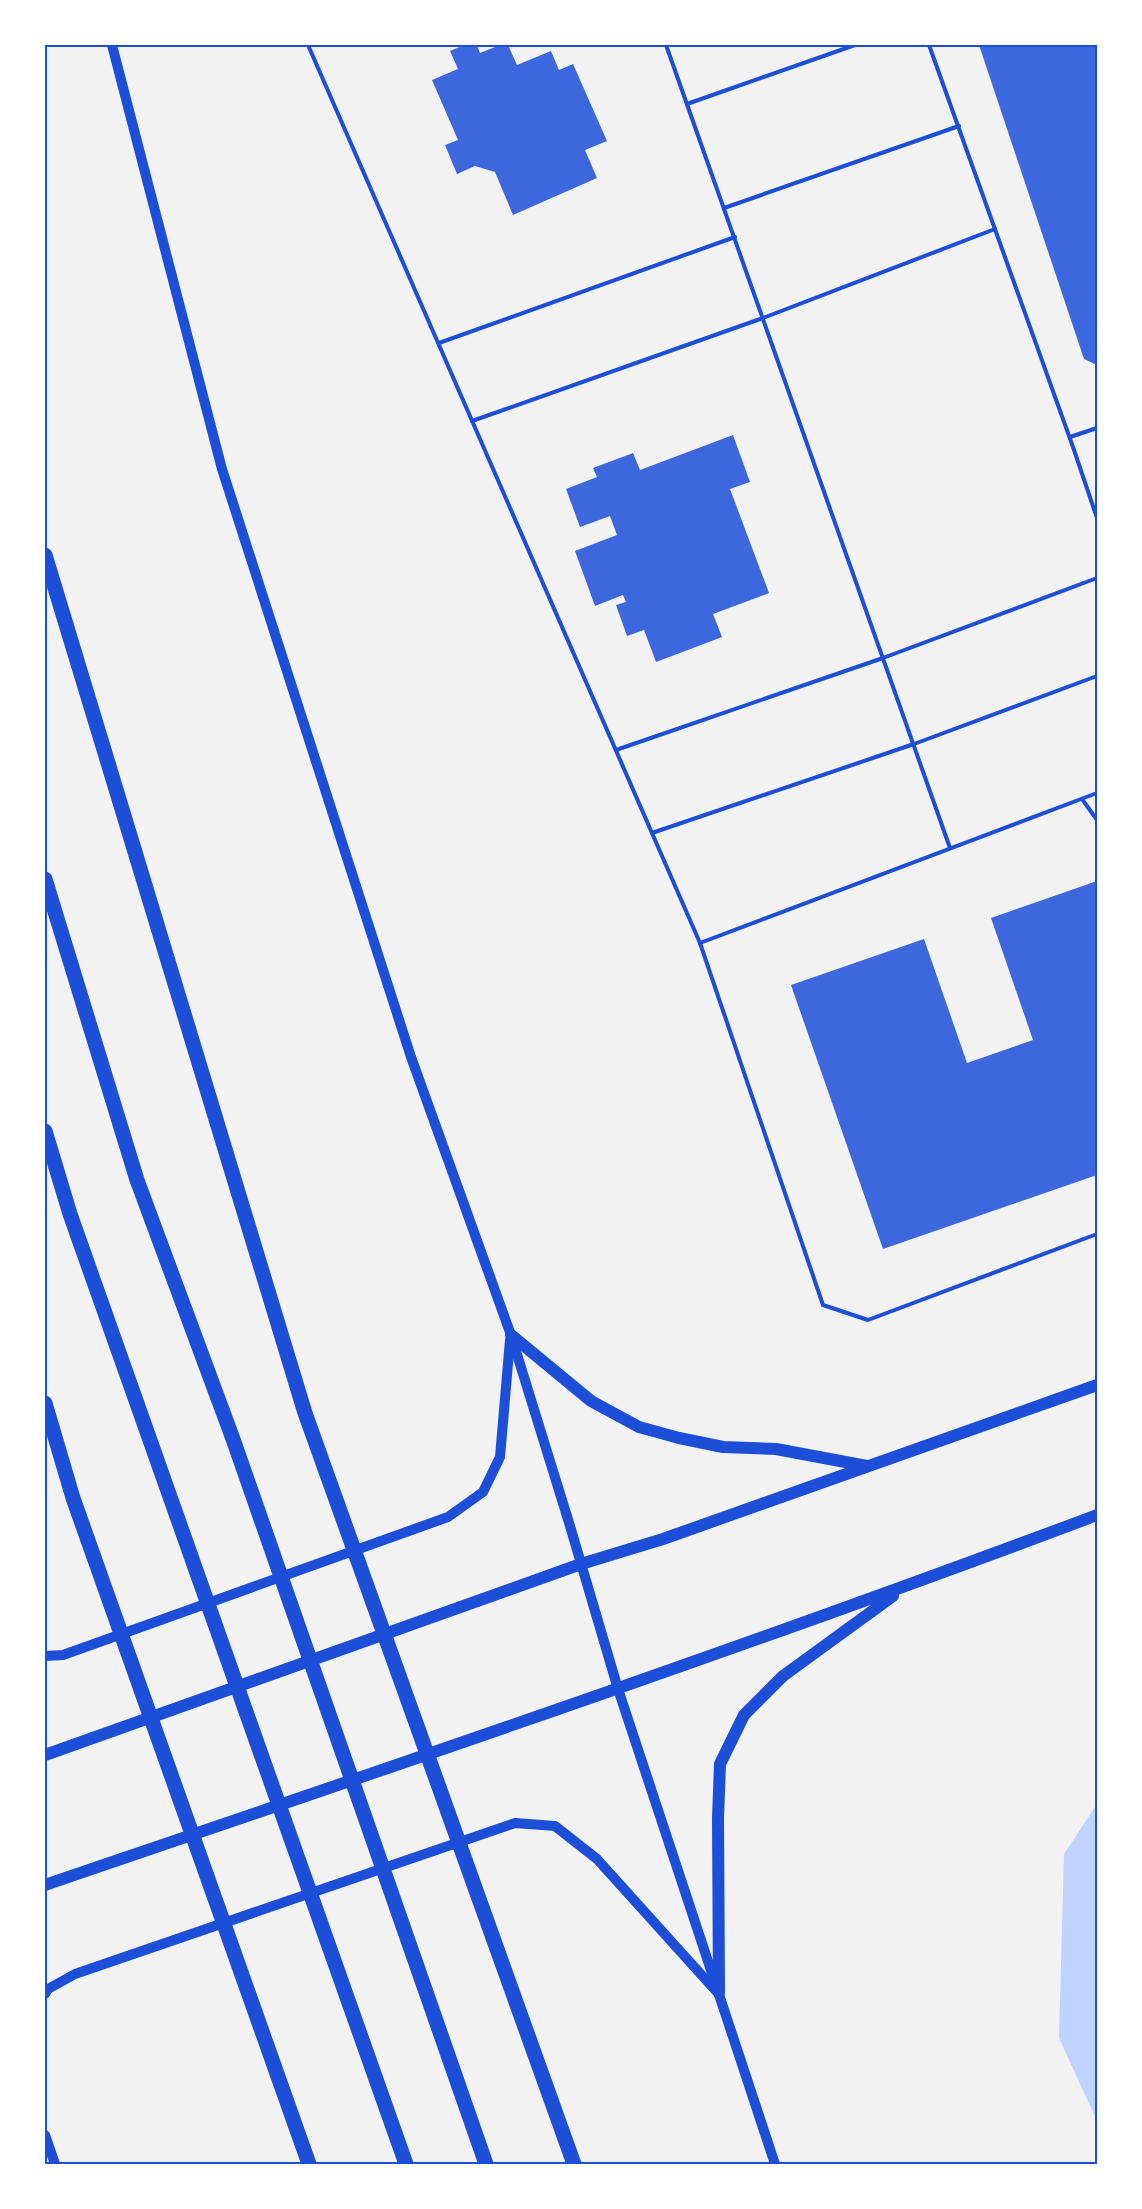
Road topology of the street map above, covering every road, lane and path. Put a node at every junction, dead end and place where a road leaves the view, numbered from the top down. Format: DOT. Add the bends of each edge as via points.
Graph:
graph roads {
  1 [pos="112,45"];
  2 [pos="308,45"];
  3 [pos="666,45"];
  4 [pos="855,45"];
  5 [pos="928,45"];
  6 [pos="687,104"];
  7 [pos="959,126"];
  8 [pos="724,208"];
  9 [pos="996,229"];
  10 [pos="735,237"];
  11 [pos="763,318"];
  12 [pos="439,343"];
  13 [pos="472,421"];
  14 [pos="1097,428"];
  15 [pos="1070,437"];
  16 [pos="1097,518"];
  17 [pos="45,555"];
  18 [pos="1097,578"];
  19 [pos="883,658"];
  20 [pos="1097,676"];
  21 [pos="914,744"];
  22 [pos="616,750"];
  23 [pos="1097,793"];
  24 [pos="1082,799"];
  25 [pos="1097,820"];
  26 [pos="652,832"];
  27 [pos="950,848"];
  28 [pos="45,879"];
  29 [pos="700,943"];
  30 [pos="45,1131"];
  31 [pos="1097,1234"];
  32 [pos="511,1335"];
  33 [pos="1097,1385"];
  34 [pos="45,1403"];
  35 [pos="867,1466"];
  36 [pos="1097,1515"];
  37 [pos="581,1564"];
  38 [pos="903,1588"];
  39 [pos="45,1656"];
  40 [pos="618,1689"];
  41 [pos="45,1755"];
  42 [pos="45,1885"];
  43 [pos="719,1993"];
  44 [pos="45,1994"];
  45 [pos="45,2135"];
  46 [pos="55,2164"];
  47 [pos="310,2164"];
  48 [pos="406,2164"];
  49 [pos="486,2164"];
  50 [pos="574,2164"];
  51 [pos="775,2164"];
  1 -- 32 [label="main road" via="222,468 410,1057"];
  2 -- 12 [label="lane"];
  3 -- 6 [label="lane"];
  4 -- 6 [label="lane"];
  5 -- 7 [label="lane"];
  6 -- 8 [label="lane"];
  7 -- 8 [label="lane"];
  7 -- 9 [label="lane"];
  8 -- 10 [label="lane"];
  9 -- 11 [label="lane"];
  9 -- 15 [label="lane"];
  10 -- 11 [label="lane"];
  10 -- 12 [label="lane"];
  11 -- 13 [label="lane"];
  11 -- 19 [label="lane"];
  12 -- 13 [label="lane"];
  13 -- 22 [label="lane"];
  14 -- 15 [label="lane"];
  15 -- 16 [label="lane"];
  17 -- 50 [label="highway" via="305,1413"];
  18 -- 19 [label="lane"];
  19 -- 21 [label="lane"];
  19 -- 22 [label="lane"];
  20 -- 21 [label="lane"];
  21 -- 26 [label="lane"];
  21 -- 27 [label="lane"];
  22 -- 26 [label="lane"];
  23 -- 24 [label="lane"];
  24 -- 25 [label="lane"];
  24 -- 27 [label="lane"];
  26 -- 29 [label="lane"];
  27 -- 29 [label="lane"];
  28 -- 49 [label="highway" via="137,1180 233,1439"];
  29 -- 31 [label="lane" via="823,1306 868,1320"];
  30 -- 48 [label="highway" via="70,1214"];
  32 -- 35 [label="main road" via="591,1401 639,1427 723,1447 776,1449"];
  32 -- 37 [label="main road"];
  32 -- 39 [label="main road" via="500,1457 483,1492 448,1517 63,1655"];
  33 -- 35 [label="main road"];
  34 -- 47 [label="highway" via="73,1498"];
  35 -- 37 [label="main road" via="663,1539"];
  36 -- 38 [label="main road"];
  37 -- 40 [label="main road"];
  37 -- 41 [label="main road"];
  38 -- 40 [label="main road"];
  38 -- 43 [label="main road" via="783,1676 744,1715 720,1764"];
  40 -- 42 [label="main road"];
  40 -- 43 [label="main road"];
  43 -- 44 [label="main road" via="597,1859 555,1826 515,1823 75,1974"];
  43 -- 51 [label="main road"];
  45 -- 46 [label="main road"];
}
